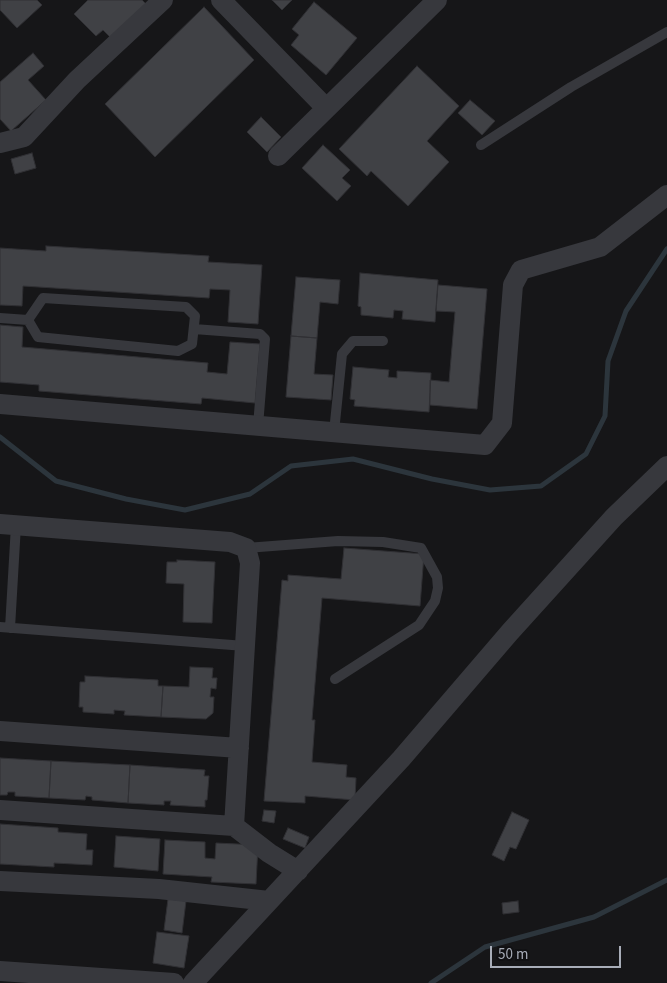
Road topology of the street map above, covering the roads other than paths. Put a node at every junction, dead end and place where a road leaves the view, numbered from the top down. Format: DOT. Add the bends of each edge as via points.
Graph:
graph roads {
  1 [pos="163,0"];
  2 [pos="221,0"];
  3 [pos="437,0"];
  4 [pos="667,32"];
  5 [pos="326,108"];
  6 [pos="0,143"];
  7 [pos="481,145"];
  8 [pos="278,156"];
  9 [pos="667,195"];
  10 [pos="0,318"];
  11 [pos="28,320"];
  12 [pos="194,329"];
  13 [pos="383,341"];
  14 [pos="0,404"];
  15 [pos="258,426"];
  16 [pos="334,432"];
  17 [pos="667,466"];
  18 [pos="8,525"];
  19 [pos="246,548"];
  20 [pos="5,628"];
  21 [pos="245,646"];
  22 [pos="335,680"];
  23 [pos="0,731"];
  24 [pos="239,748"];
  25 [pos="0,810"];
  26 [pos="234,826"];
  27 [pos="298,870"];
  28 [pos="0,881"];
  29 [pos="269,901"];
  30 [pos="0,971"];
  31 [pos="174,983"];
  32 [pos="193,983"];
  1 -- 6 [label="street" via="77,80 24,137"];
  2 -- 5 [label="street"];
  3 -- 5 [label="street"];
  4 -- 7 [label="lane" via="571,87"];
  5 -- 8 [label="street"];
  9 -- 16 [label="street" via="600,247 522,270 514,285 502,423 485,445"];
  10 -- 11 [label="lane"];
  11 -- 12 [label="lane" via="38,337 178,351 192,344"];
  11 -- 12 [label="lane" via="43,298 186,307 195,316"];
  12 -- 15 [label="lane" via="260,334 266,339"];
  13 -- 16 [label="lane" via="353,341 342,354"];
  14 -- 15 [label="street"];
  15 -- 16 [label="street"];
  17 -- 27 [label="street" via="614,517 401,759"];
  18 -- 19 [label="street" via="230,542"];
  18 -- 20 [label="lane"];
  19 -- 21 [label="street" via="250,563"];
  19 -- 22 [label="lane" via="338,541 383,542 421,548 437,576 438,588 435,600 420,625"];
  20 -- 21 [label="lane"];
  21 -- 24 [label="street"];
  23 -- 24 [label="street"];
  24 -- 26 [label="street"];
  25 -- 26 [label="street"];
  26 -- 27 [label="street"];
  27 -- 29 [label="street"];
  28 -- 29 [label="street" via="159,889"];
  29 -- 32 [label="street"];
  30 -- 31 [label="street"];
}
